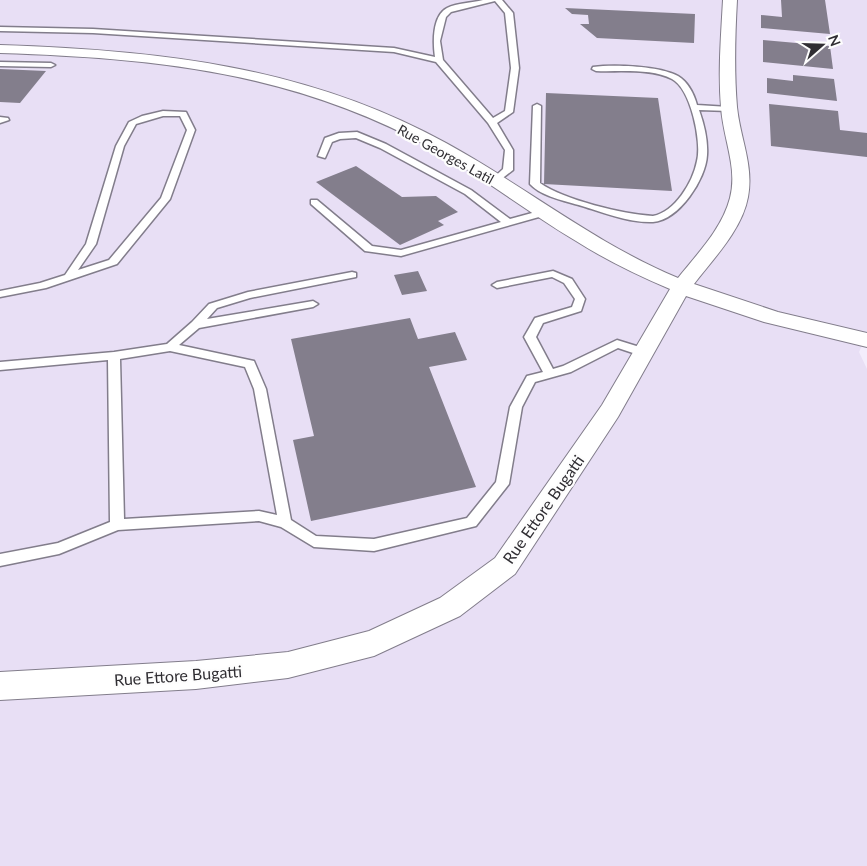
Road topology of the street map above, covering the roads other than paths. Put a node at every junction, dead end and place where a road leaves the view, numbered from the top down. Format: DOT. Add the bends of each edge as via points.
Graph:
graph roads {
  1 [pos="443,0"];
  2 [pos="492,0"];
  3 [pos="498,0"];
  4 [pos="730,0"];
  5 [pos="459,8"];
  6 [pos="0,29"];
  7 [pos="0,49"];
  8 [pos="439,60"];
  9 [pos="0,64"];
  10 [pos="51,65"];
  11 [pos="596,69"];
  12 [pos="537,106"];
  13 [pos="694,107"];
  14 [pos="729,109"];
  15 [pos="492,122"];
  16 [pos="322,156"];
  17 [pos="495,181"];
  18 [pos="314,202"];
  19 [pos="543,213"];
  20 [pos="507,222"];
  21 [pos="352,275"];
  22 [pos="70,276"];
  23 [pos="497,285"];
  24 [pos="681,287"];
  25 [pos="0,294"];
  26 [pos="313,304"];
  27 [pos="196,325"];
  28 [pos="867,340"];
  29 [pos="170,347"];
  30 [pos="642,352"];
  31 [pos="114,356"];
  32 [pos="0,366"];
  33 [pos="550,374"];
  34 [pos="285,523"];
  35 [pos="118,525"];
  36 [pos="0,560"];
  37 [pos="0,686"];
  1 -- 5 [label="lane"];
  2 -- 5 [label="lane"];
  3 -- 15 [label="lane" via="508,13 515,68 509,112"];
  4 -- 14 [label="street, Rue Ettore Bugatti" via="727,50"];
  5 -- 8 [label="lane" via="449,10 443,16 436,41"];
  6 -- 8 [label="lane" via="93,31 394,50"];
  7 -- 17 [label="street, Rue Georges Latil" via="114,54 179,61 274,80 340,100 420,136"];
  8 -- 15 [label="lane"];
  9 -- 10 [label="lane"];
  11 -- 13 [label="lane" via="662,73 677,78 686,86"];
  12 -- 13 [label="lane" via="535,184 545,191 641,219 663,217 692,189 703,156"];
  13 -- 14 [label="lane"];
  14 -- 24 [label="street, Rue Ettore Bugatti" via="742,170 739,199 724,232"];
  15 -- 17 [label="lane" via="509,150 508,170"];
  16 -- 20 [label="lane" via="328,140 357,135 384,146 468,192"];
  17 -- 19 [label="street, Rue Georges Latil"];
  18 -- 20 [label="lane" via="369,249 401,253"];
  19 -- 20 [label="lane"];
  19 -- 24 [label="street, Rue Georges Latil" via="619,259"];
  21 -- 27 [label="lane" via="248,295 213,306"];
  22 -- 22 [label="lane" via="113,262 165,199 191,130 183,114 167,112 133,122 120,146 92,244"];
  22 -- 25 [label="lane" via="42,286"];
  23 -- 33 [label="lane" via="553,274 568,281 580,299 577,309 539,321 530,337"];
  24 -- 28 [label="street, Rue Georges Latil" via="743,310"];
  24 -- 30 [label="street, Rue Ettore Bugatti"];
  26 -- 27 [label="lane"];
  27 -- 29 [label="lane"];
  29 -- 31 [label="lane"];
  29 -- 34 [label="lane" via="250,364 260,389"];
  30 -- 33 [label="lane" via="617,344"];
  30 -- 37 [label="street, Rue Ettore Bugatti" via="610,411 505,566 450,607 374,643 288,666 196,675"];
  31 -- 32 [label="lane"];
  31 -- 35 [label="lane"];
  33 -- 34 [label="lane" via="532,379 516,407 502,484 471,522 374,545 314,541"];
  34 -- 35 [label="lane" via="259,516"];
  35 -- 36 [label="lane" via="58,548"];
}
